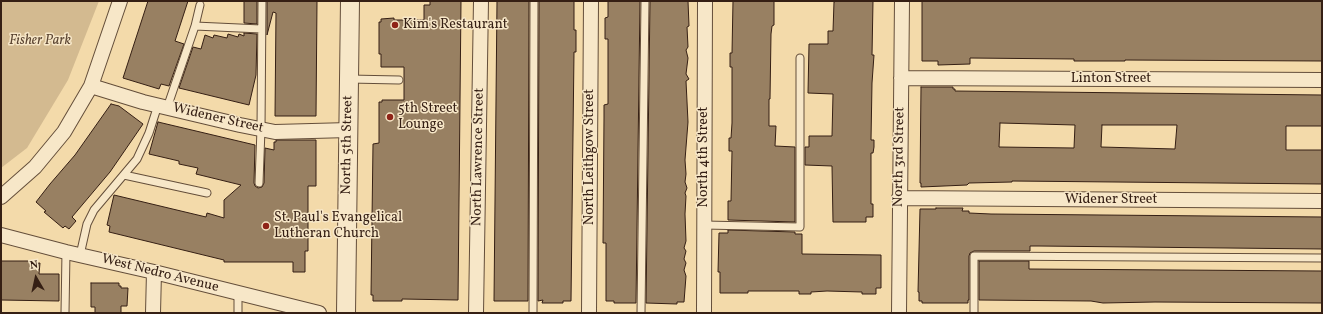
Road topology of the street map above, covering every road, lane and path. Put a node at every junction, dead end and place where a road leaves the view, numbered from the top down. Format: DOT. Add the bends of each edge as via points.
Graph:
graph roads {
  1 [pos="120,1"];
  2 [pos="262,1"];
  3 [pos="350,1"];
  4 [pos="481,1"];
  5 [pos="534,1"];
  6 [pos="591,1"];
  7 [pos="645,1"];
  8 [pos="705,1"];
  9 [pos="902,1"];
  10 [pos="200,5"];
  11 [pos="195,26"];
  12 [pos="261,29"];
  13 [pos="800,58"];
  14 [pos="349,78"];
  15 [pos="901,78"];
  16 [pos="399,80"];
  17 [pos="1322,80"];
  18 [pos="91,86"];
  19 [pos="162,106"];
  20 [pos="261,129"];
  21 [pos="348,130"];
  22 [pos="124,175"];
  23 [pos="259,183"];
  24 [pos="207,193"];
  25 [pos="1,197"];
  26 [pos="899,198"];
  27 [pos="1322,201"];
  28 [pos="704,225"];
  29 [pos="1,235"];
  30 [pos="66,252"];
  31 [pos="80,255"];
  32 [pos="1322,258"];
  33 [pos="154,272"];
  34 [pos="238,293"];
  35 [pos="65,313"];
  36 [pos="153,313"];
  37 [pos="238,313"];
  38 [pos="319,313"];
  39 [pos="346,313"];
  40 [pos="476,313"];
  41 [pos="533,313"];
  42 [pos="589,313"];
  43 [pos="641,313"];
  44 [pos="704,313"];
  45 [pos="898,313"];
  46 [pos="974,313"];
  1 -- 18 [label="street"];
  2 -- 12 [label="lane"];
  3 -- 14 [label="street, North 5th Street"];
  4 -- 40 [label="street, North Lawrence Street"];
  5 -- 41 [label="lane"];
  6 -- 42 [label="street, North Leithgow Street"];
  7 -- 43 [label="lane"];
  8 -- 28 [label="street, North 4th Street"];
  9 -- 15 [label="street, North 3rd Street"];
  10 -- 11 [label="lane"];
  11 -- 12 [label="lane"];
  11 -- 19 [label="lane"];
  12 -- 20 [label="lane"];
  13 -- 28 [label="lane" via="800,227"];
  14 -- 16 [label="lane"];
  14 -- 21 [label="street, North 5th Street"];
  15 -- 17 [label="street, Linton Street"];
  15 -- 26 [label="street, North 3rd Street"];
  18 -- 19 [label="street, Widener Street"];
  18 -- 25 [label="street" via="64,132 35,167"];
  19 -- 20 [label="street, Widener Street"];
  19 -- 22 [label="lane" via="142,151"];
  20 -- 21 [label="street, Widener Street" via="275,132"];
  20 -- 23 [label="lane"];
  21 -- 39 [label="street, North 5th Street"];
  22 -- 24 [label="lane"];
  22 -- 31 [label="lane" via="94,210 87,224"];
  26 -- 27 [label="street, Widener Street"];
  26 -- 45 [label="street, North 3rd Street"];
  28 -- 44 [label="street, North 4th Street"];
  29 -- 30 [label="street, West Nedro Avenue"];
  30 -- 31 [label="street, West Nedro Avenue"];
  30 -- 35 [label="lane"];
  31 -- 33 [label="street, West Nedro Avenue"];
  32 -- 46 [label="lane" via="974,256"];
  33 -- 34 [label="street, West Nedro Avenue"];
  33 -- 36 [label="street"];
  34 -- 37 [label="lane"];
  34 -- 38 [label="street, West Nedro Avenue"];
}
